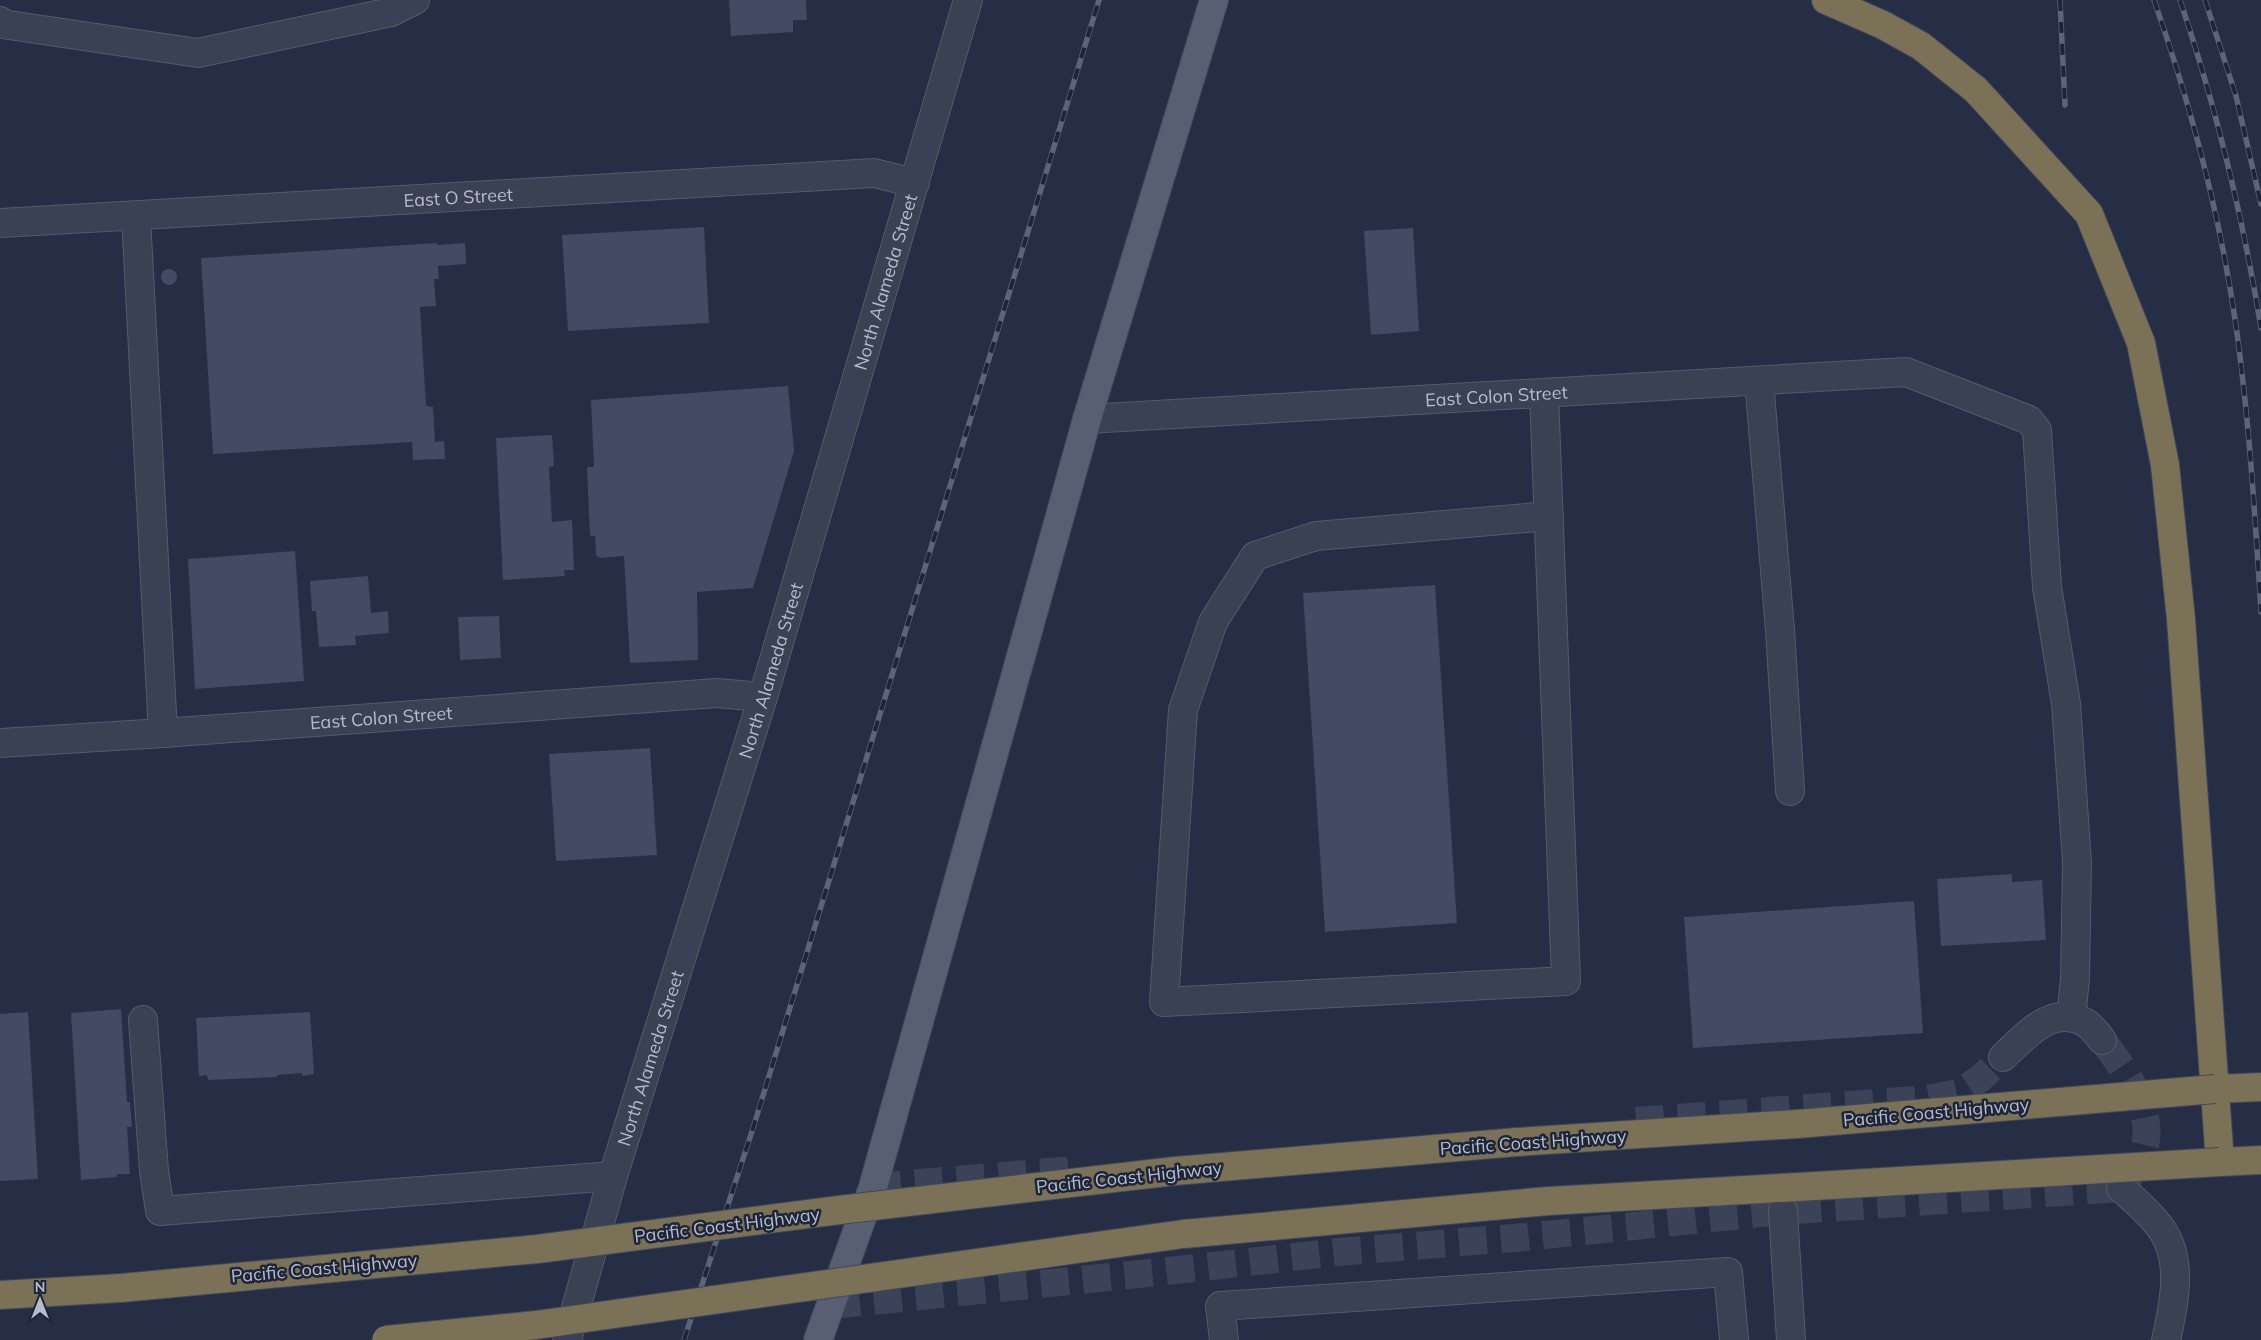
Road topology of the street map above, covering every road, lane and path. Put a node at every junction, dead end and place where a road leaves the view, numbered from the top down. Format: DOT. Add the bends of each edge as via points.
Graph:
graph roads {
  1 [pos="416,0"];
  2 [pos="968,0"];
  3 [pos="1214,0"];
  4 [pos="1826,0"];
  5 [pos="1,24"];
  6 [pos="915,182"];
  7 [pos="136,216"];
  8 [pos="0,223"];
  9 [pos="1759,381"];
  10 [pos="1544,393"];
  11 [pos="1087,419"];
  12 [pos="1549,516"];
  13 [pos="763,696"];
  14 [pos="163,733"];
  15 [pos="0,743"];
  16 [pos="1790,790"];
  17 [pos="2071,1017"];
  18 [pos="143,1020"];
  19 [pos="2102,1040"];
  20 [pos="2003,1057"];
  21 [pos="2261,1087"];
  22 [pos="2215,1089"];
  23 [pos="2261,1160"];
  24 [pos="2220,1162"];
  25 [pos="613,1176"];
  26 [pos="2121,1188"];
  27 [pos="1783,1211"];
  28 [pos="0,1295"];
  29 [pos="386,1340"];
  30 [pos="567,1340"];
  31 [pos="818,1340"];
  32 [pos="1224,1340"];
  33 [pos="1734,1340"];
  34 [pos="1791,1340"];
  35 [pos="2166,1340"];
  1 -- 5 [label="street" via="391,12 198,53"];
  2 -- 6 [label="street, North Alameda Street"];
  3 -- 11 [label="main road"];
  4 -- 22 [label="highway" via="1921,46 1976,90 2088,214 2141,342 2165,464 2181,619"];
  6 -- 7 [label="street, East O Street" via="874,173"];
  6 -- 13 [label="street, North Alameda Street"];
  7 -- 8 [label="street, East O Street"];
  7 -- 14 [label="street"];
  9 -- 10 [label="street, East Colon Street"];
  9 -- 16 [label="street"];
  9 -- 17 [label="street, East Colon Street" via="1906,372 2029,420 2037,430 2047,587 2066,704 2077,862 2075,979"];
  10 -- 11 [label="street, East Colon Street"];
  10 -- 12 [label="street"];
  11 -- 31 [label="main road" via="873,1187"];
  12 -- 12 [label="street" via="1566,981 1164,1002 1183,710 1213,622 1254,556 1316,536"];
  13 -- 14 [label="street, East Colon Street" via="717,693"];
  13 -- 25 [label="street, North Alameda Street"];
  14 -- 15 [label="street, East Colon Street"];
  17 -- 19 [label="street" via="2087,1024"];
  17 -- 20 [label="street" via="2050,1018 2043,1022"];
  18 -- 25 [label="street" via="160,1211"];
  21 -- 22 [label="highway, Pacific Coast Highway"];
  22 -- 24 [label="highway"];
  22 -- 28 [label="highway, Pacific Coast Highway, bridge" via="1175,1171 537,1249 122,1288"];
  23 -- 24 [label="highway"];
  24 -- 29 [label="highway, bridge" via="1548,1201 1184,1234 546,1324"];
  25 -- 30 [label="street, North Alameda Street"];
  26 -- 35 [label="street" via="2157,1222 2171,1246 2176,1282"];
  27 -- 34 [label="street"];
  32 -- 33 [label="street" via="1220,1306 1728,1272"];
}
